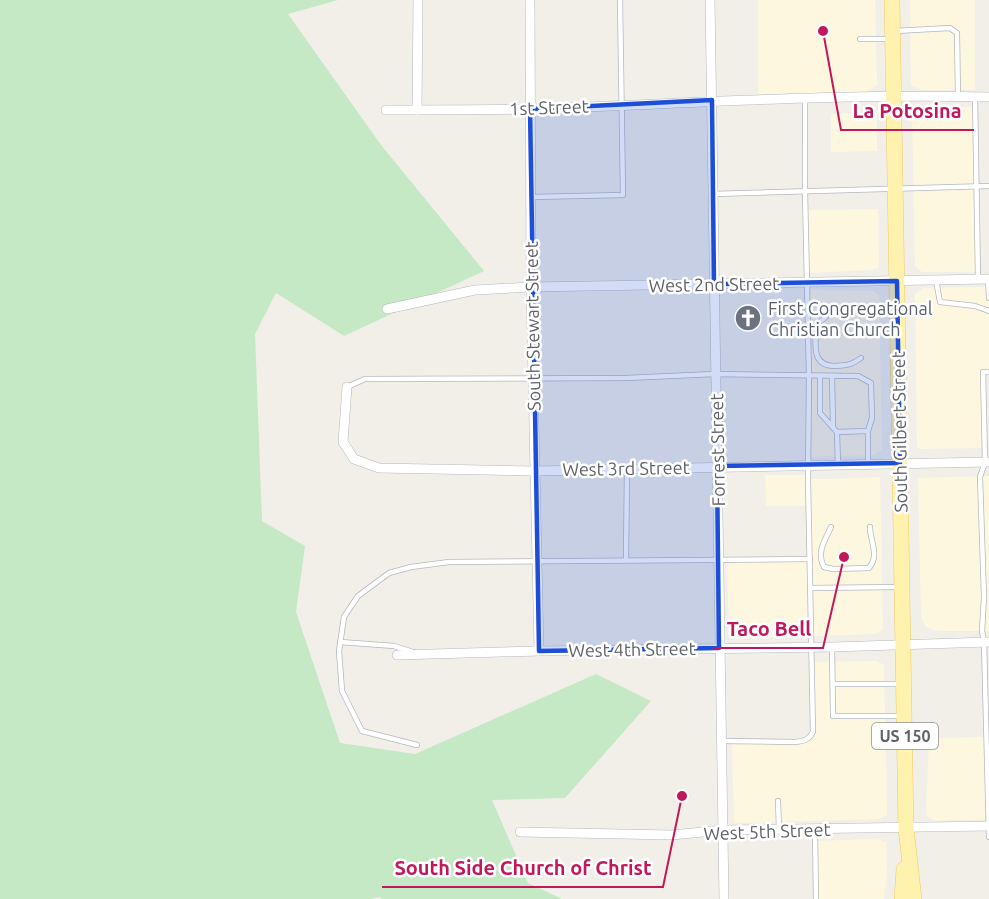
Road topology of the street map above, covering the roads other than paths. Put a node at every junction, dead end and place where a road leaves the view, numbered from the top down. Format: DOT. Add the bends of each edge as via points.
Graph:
graph roads {
  1 [pos="418,0"];
  2 [pos="530,0"];
  3 [pos="620,0"];
  4 [pos="710,0"];
  5 [pos="892,0"];
  6 [pos="892,35"];
  7 [pos="860,39"];
  8 [pos="893,96"];
  9 [pos="958,97"];
  10 [pos="975,97"];
  11 [pos="989,97"];
  12 [pos="805,98"];
  13 [pos="712,100"];
  14 [pos="621,104"];
  15 [pos="530,109"];
  16 [pos="386,110"];
  17 [pos="417,110"];
  18 [pos="978,186"];
  19 [pos="989,186"];
  20 [pos="895,190"];
  21 [pos="805,192"];
  22 [pos="713,194"];
  23 [pos="531,197"];
  24 [pos="985,279"];
  25 [pos="936,280"];
  26 [pos="897,281"];
  27 [pos="808,283"];
  28 [pos="714,284"];
  29 [pos="531,287"];
  30 [pos="989,298"];
  31 [pos="387,309"];
  32 [pos="989,311"];
  33 [pos="826,317"];
  34 [pos="861,358"];
  35 [pos="989,372"];
  36 [pos="716,375"];
  37 [pos="809,376"];
  38 [pos="820,376"];
  39 [pos="832,376"];
  40 [pos="533,379"];
  41 [pos="347,387"];
  42 [pos="835,430"];
  43 [pos="868,431"];
  44 [pos="987,462"];
  45 [pos="868,464"];
  46 [pos="900,464"];
  47 [pos="809,465"];
  48 [pos="838,465"];
  49 [pos="717,466"];
  50 [pos="627,469"];
  51 [pos="534,471"];
  52 [pos="831,527"];
  53 [pos="870,527"];
  54 [pos="718,558"];
  55 [pos="810,559"];
  56 [pos="536,560"];
  57 [pos="626,560"];
  58 [pos="902,587"];
  59 [pos="811,588"];
  60 [pos="340,642"];
  61 [pos="986,642"];
  62 [pos="903,645"];
  63 [pos="832,647"];
  64 [pos="719,648"];
  65 [pos="812,648"];
  66 [pos="539,651"];
  67 [pos="421,654"];
  68 [pos="397,655"];
  69 [pos="833,684"];
  70 [pos="904,684"];
  71 [pos="904,716"];
  72 [pos="721,741"];
  73 [pos="417,744"];
  74 [pos="778,801"];
  75 [pos="989,826"];
  76 [pos="906,828"];
  77 [pos="815,829"];
  78 [pos="723,830"];
  79 [pos="778,830"];
  80 [pos="520,832"];
  81 [pos="989,837"];
  82 [pos="724,899"];
  83 [pos="816,899"];
  84 [pos="902,899"];
  85 [pos="914,899"];
  1 -- 17 [label="street"];
  2 -- 15 [label="street, South Stewart Street"];
  3 -- 14 [label="lane"];
  4 -- 13 [label="street, Forrest Street"];
  5 -- 6 [label="main road, South Gilbert Street / US 150"];
  6 -- 7 [label="lane"];
  6 -- 8 [label="main road, South Gilbert Street / US 150"];
  6 -- 9 [label="lane" via="950,28 957,33"];
  8 -- 9 [label="street, 1st Street"];
  8 -- 12 [label="street, 1st Street"];
  8 -- 20 [label="main road, South Gilbert Street / US 150"];
  9 -- 10 [label="street, 1st Street"];
  10 -- 11 [label="street, 1st Street"];
  10 -- 18 [label="lane"];
  12 -- 13 [label="street, 1st Street"];
  12 -- 21 [label="lane"];
  13 -- 14 [label="street, 1st Street"];
  13 -- 22 [label="street, Forrest Street"];
  14 -- 15 [label="street, 1st Street"];
  14 -- 23 [label="lane" via="623,195"];
  15 -- 17 [label="street, 1st Street"];
  15 -- 23 [label="street, South Stewart Street"];
  16 -- 17 [label="street, 1st Street"];
  18 -- 19 [label="lane"];
  18 -- 20 [label="lane"];
  18 -- 24 [label="lane"];
  20 -- 21 [label="lane"];
  20 -- 26 [label="main road, South Gilbert Street / US 150"];
  21 -- 22 [label="lane"];
  21 -- 27 [label="lane"];
  22 -- 28 [label="street, Forrest Street"];
  23 -- 29 [label="street, South Stewart Street"];
  24 -- 25 [label="street, West 2nd Street"];
  24 -- 30 [label="lane"];
  25 -- 26 [label="street, West 2nd Street"];
  25 -- 32 [label="lane" via="940,302"];
  26 -- 27 [label="street, West 2nd Street"];
  26 -- 46 [label="main road, South Gilbert Street / US 150"];
  27 -- 28 [label="street, West 2nd Street"];
  27 -- 37 [label="lane"];
  28 -- 29 [label="street, West 2nd Street"];
  28 -- 36 [label="street, Forrest Street"];
  29 -- 31 [label="street, West 2nd Street" via="475,290"];
  29 -- 40 [label="street, South Stewart Street"];
  33 -- 34 [label="lane" via="816,325 820,363 852,365"];
  35 -- 44 [label="lane" via="983,372"];
  36 -- 37 [label="lane"];
  36 -- 40 [label="lane"];
  36 -- 49 [label="street, Forrest Street"];
  37 -- 38 [label="lane"];
  37 -- 47 [label="lane"];
  38 -- 39 [label="lane"];
  38 -- 42 [label="lane" via="820,413"];
  39 -- 42 [label="lane"];
  39 -- 43 [label="lane" via="858,376 871,383 872,418"];
  40 -- 41 [label="lane" via="365,379"];
  40 -- 51 [label="street, South Stewart Street"];
  41 -- 51 [label="street, West 3rd Street" via="344,442 354,459 379,468"];
  42 -- 43 [label="lane"];
  42 -- 48 [label="lane"];
  43 -- 45 [label="lane"];
  44 -- 46 [label="street, West 3rd Street"];
  44 -- 61 [label="lane" via="980,477 982,631"];
  45 -- 46 [label="street, West 3rd Street"];
  45 -- 48 [label="street, West 3rd Street"];
  46 -- 58 [label="main road, South Gilbert Street / US 150"];
  47 -- 48 [label="street, West 3rd Street"];
  47 -- 49 [label="street, West 3rd Street"];
  47 -- 55 [label="lane"];
  49 -- 50 [label="street, West 3rd Street"];
  49 -- 54 [label="street, Forrest Street"];
  50 -- 51 [label="street, West 3rd Street"];
  50 -- 57 [label="lane"];
  51 -- 56 [label="street, South Stewart Street"];
  52 -- 53 [label="lane" via="820,561 824,567 833,569 869,568 875,552"];
  54 -- 55 [label="lane"];
  54 -- 57 [label="lane"];
  54 -- 64 [label="street, Forrest Street"];
  55 -- 59 [label="lane"];
  56 -- 57 [label="lane"];
  56 -- 60 [label="lane" via="440,563 389,573 358,596 344,617"];
  56 -- 66 [label="street, South Stewart Street"];
  58 -- 59 [label="lane"];
  58 -- 62 [label="main road, South Gilbert Street / US 150"];
  59 -- 65 [label="lane"];
  60 -- 67 [label="lane" via="394,646"];
  60 -- 73 [label="lane" via="342,691 362,731"];
  61 -- 62 [label="street, West 4th Street"];
  61 -- 75 [label="lane"];
  62 -- 63 [label="street, West 4th Street"];
  62 -- 70 [label="main road, South Gilbert Street / US 150"];
  63 -- 65 [label="street, West 4th Street"];
  63 -- 69 [label="lane"];
  64 -- 65 [label="street, West 4th Street"];
  64 -- 66 [label="street, West 4th Street"];
  64 -- 72 [label="street, Forrest Street"];
  65 -- 72 [label="lane" via="810,737 795,742"];
  66 -- 67 [label="street, West 4th Street"];
  67 -- 68 [label="street, West 4th Street"];
  69 -- 70 [label="lane"];
  69 -- 71 [label="lane" via="833,716"];
  70 -- 71 [label="main road, South Gilbert Street / US 150"];
  71 -- 76 [label="main road, South Gilbert Street / US 150"];
  72 -- 78 [label="street, Forrest Street"];
  74 -- 79 [label="lane"];
  75 -- 76 [label="street, West 5th Street"];
  75 -- 81 [label="lane"];
  76 -- 77 [label="street, West 5th Street"];
  76 -- 84 [label="main road, South Gilbert Street / US 150"];
  76 -- 85 [label="main road, South Gilbert Street / US 150"];
  77 -- 79 [label="street, West 5th Street"];
  77 -- 83 [label="lane"];
  78 -- 79 [label="street, West 5th Street"];
  78 -- 80 [label="street, West 5th Street" via="672,835"];
  78 -- 82 [label="street, Forrest Street"];
}
